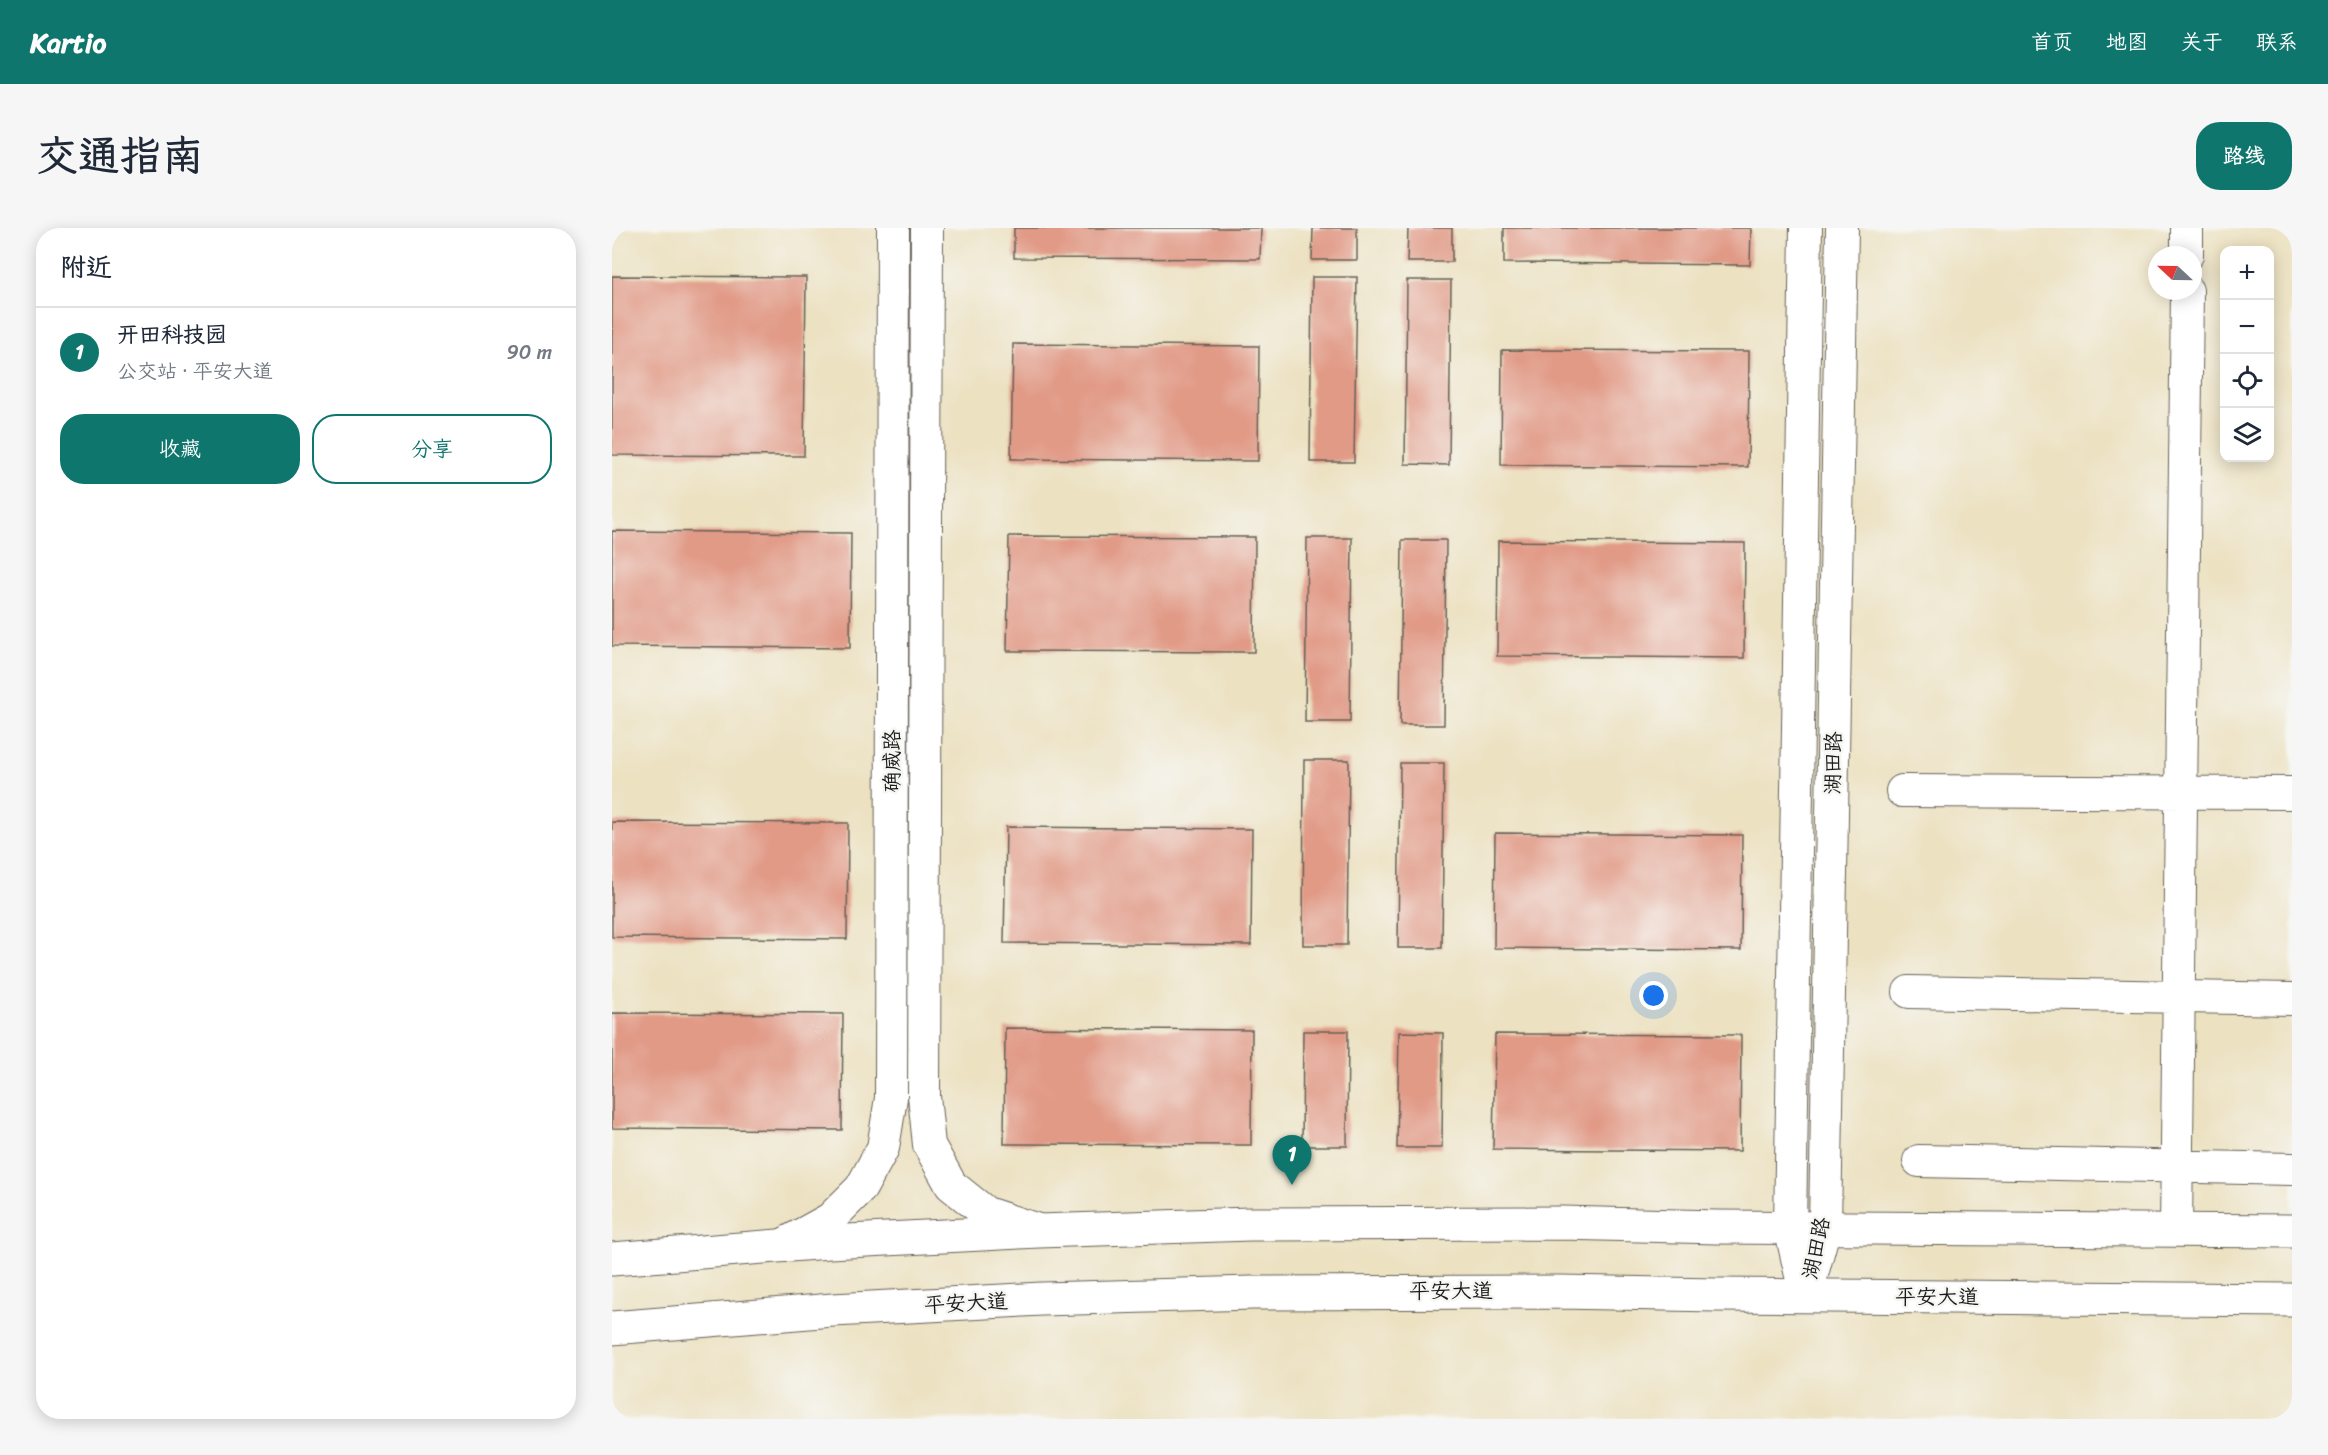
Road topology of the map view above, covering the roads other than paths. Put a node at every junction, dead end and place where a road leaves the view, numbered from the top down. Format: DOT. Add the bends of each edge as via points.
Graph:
graph roads {
  1 [pos="893,228"];
  2 [pos="927,228"];
  3 [pos="1806,228"];
  4 [pos="1842,228"];
  5 [pos="2187,228"];
  6 [pos="2187,246"];
  7 [pos="2187,300"];
  8 [pos="1902,791"];
  9 [pos="2181,793"];
  10 [pos="2292,793"];
  11 [pos="1909,992"];
  12 [pos="2178,997"];
  13 [pos="2292,999"];
  14 [pos="1920,1161"];
  15 [pos="2176,1167"];
  16 [pos="2292,1169"];
  17 [pos="1790,1227"];
  18 [pos="1825,1227"];
  19 [pos="2176,1230"];
  20 [pos="1039,1231"];
  21 [pos="2292,1231"];
  22 [pos="781,1246"];
  23 [pos="612,1259"];
  24 [pos="1806,1296"];
  25 [pos="2292,1299"];
  26 [pos="612,1328"];
  1 -- 22 [label="street, 确威路" via="891,1098 883,1148 861,1188 830,1219"];
  2 -- 20 [label="street, 确威路" via="924,1095 929,1145 951,1185 986,1213"];
  3 -- 17 [label="street, 湖田路"];
  4 -- 18 [label="street, 湖田路"];
  5 -- 6 [label="street"];
  7 -- 9 [label="street"];
  8 -- 9 [label="street"];
  9 -- 10 [label="street"];
  9 -- 12 [label="street"];
  11 -- 12 [label="street"];
  12 -- 13 [label="street"];
  12 -- 15 [label="street"];
  14 -- 15 [label="street"];
  15 -- 16 [label="street"];
  15 -- 19 [label="street"];
  17 -- 18 [label="main road"];
  17 -- 20 [label="main road" via="1406,1222"];
  17 -- 24 [label="street, 湖田路"];
  18 -- 19 [label="main road"];
  18 -- 24 [label="street, 湖田路"];
  19 -- 21 [label="main road"];
  20 -- 22 [label="main road"];
  22 -- 23 [label="main road"];
  24 -- 25 [label="main road, 平安大道"];
  24 -- 26 [label="main road, 平安大道" via="1240,1293 833,1310"];
}
